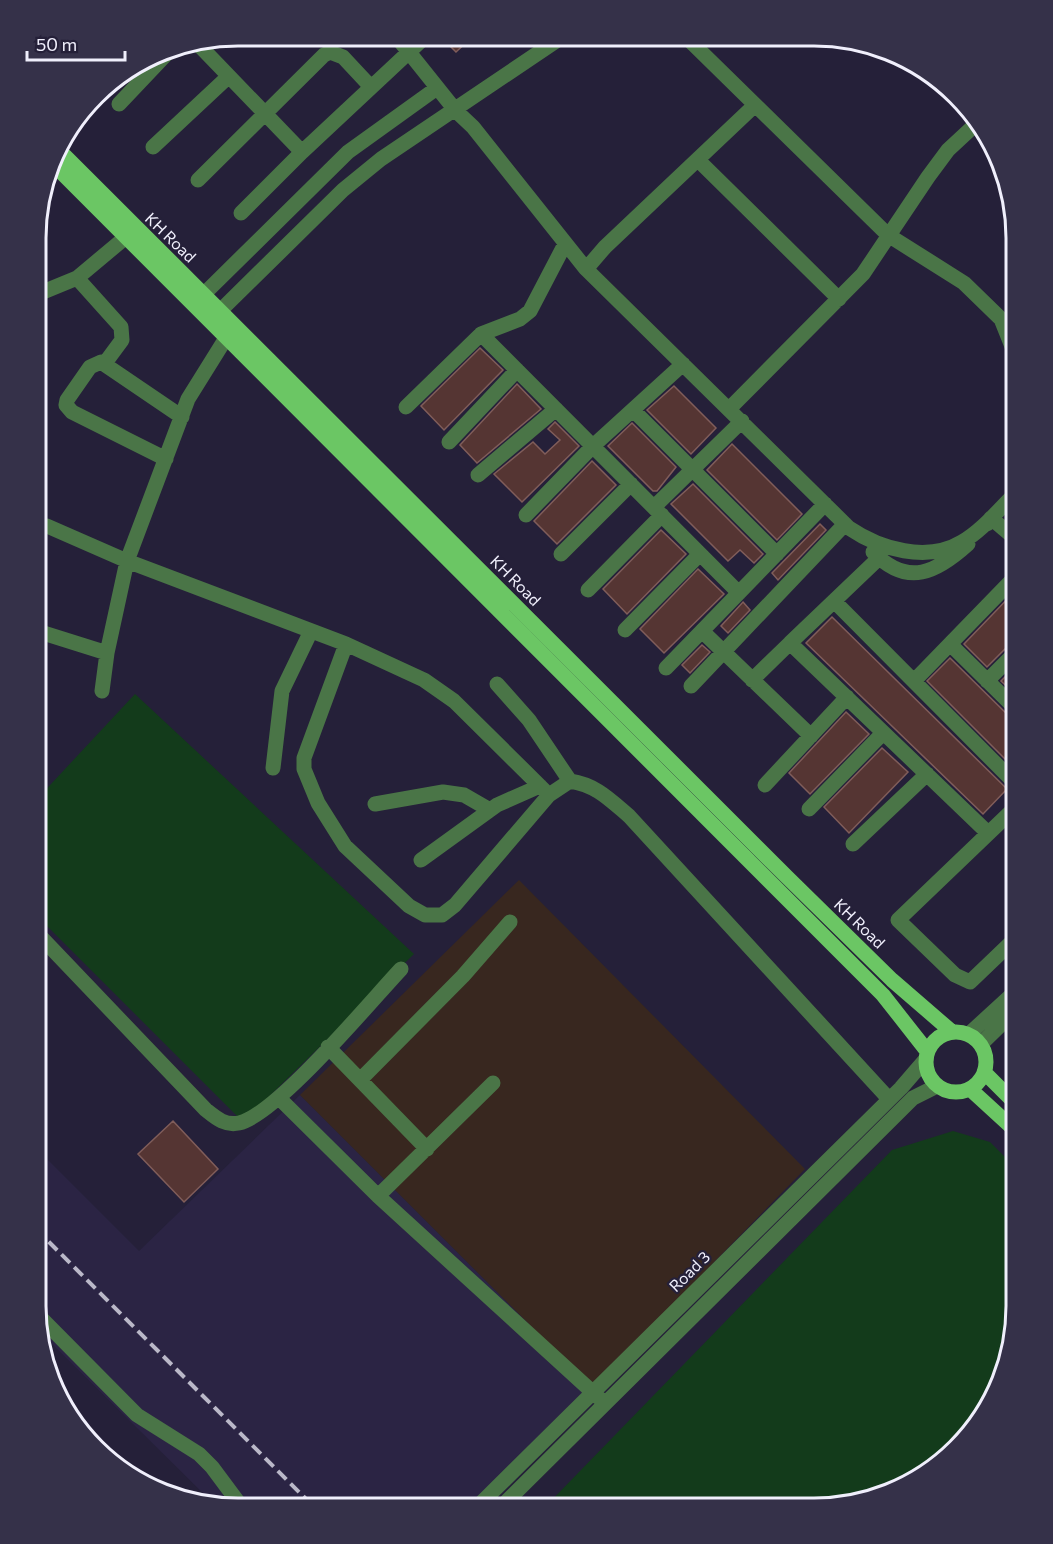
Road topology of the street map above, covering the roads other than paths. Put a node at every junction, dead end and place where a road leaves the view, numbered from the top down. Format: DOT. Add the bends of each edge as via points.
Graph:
graph roads {
  1 [pos="405,46"];
  2 [pos="415,46"];
  3 [pos="549,46"];
  4 [pos="695,46"];
  5 [pos="204,50"];
  6 [pos="409,51"];
  7 [pos="155,66"];
  8 [pos="229,76"];
  9 [pos="371,87"];
  10 [pos="437,88"];
  11 [pos="119,104"];
  12 [pos="754,106"];
  13 [pos="456,111"];
  14 [pos="266,114"];
  15 [pos="971,128"];
  16 [pos="153,147"];
  17 [pos="302,152"];
  18 [pos="65,156"];
  19 [pos="698,160"];
  20 [pos="59,170"];
  21 [pos="198,180"];
  22 [pos="241,213"];
  23 [pos="888,235"];
  24 [pos="126,237"];
  25 [pos="565,244"];
  26 [pos="586,270"];
  27 [pos="77,278"];
  28 [pos="46,291"];
  29 [pos="204,294"];
  30 [pos="839,299"];
  31 [pos="215,315"];
  32 [pos="1006,332"];
  33 [pos="481,334"];
  34 [pos="226,338"];
  35 [pos="105,363"];
  36 [pos="683,364"];
  37 [pos="517,370"];
  38 [pos="406,407"];
  39 [pos="556,409"];
  40 [pos="729,409"];
  41 [pos="633,410"];
  42 [pos="182,417"];
  43 [pos="742,422"];
  44 [pos="449,442"];
  45 [pos="593,446"];
  46 [pos="166,459"];
  47 [pos="692,470"];
  48 [pos="478,475"];
  49 [pos="631,484"];
  50 [pos="1006,503"];
  51 [pos="825,504"];
  52 [pos="658,511"];
  53 [pos="525,515"];
  54 [pos="991,518"];
  55 [pos="46,526"];
  56 [pos="847,526"];
  57 [pos="1006,531"];
  58 [pos="561,554"];
  59 [pos="700,554"];
  60 [pos="777,554"];
  61 [pos="879,558"];
  62 [pos="127,561"];
  63 [pos="1006,587"];
  64 [pos="588,590"];
  65 [pos="739,593"];
  66 [pos="834,601"];
  67 [pos="625,630"];
  68 [pos="311,631"];
  69 [pos="702,631"];
  70 [pos="46,634"];
  71 [pos="790,643"];
  72 [pos="346,644"];
  73 [pos="950,644"];
  74 [pos="107,652"];
  75 [pos="723,652"];
  76 [pos="1006,662"];
  77 [pos="666,668"];
  78 [pos="752,680"];
  79 [pos="914,681"];
  80 [pos="987,681"];
  81 [pos="497,684"];
  82 [pos="691,686"];
  83 [pos="102,691"];
  84 [pos="847,697"];
  85 [pos="1006,699"];
  86 [pos="884,733"];
  87 [pos="811,736"];
  88 [pos="273,768"];
  89 [pos="927,774"];
  90 [pos="1006,774"];
  91 [pos="570,781"];
  92 [pos="765,785"];
  93 [pos="544,790"];
  94 [pos="375,804"];
  95 [pos="810,809"];
  96 [pos="490,810"];
  97 [pos="1006,816"];
  98 [pos="988,833"];
  99 [pos="853,844"];
  100 [pos="421,860"];
  101 [pos="510,922"];
  102 [pos="46,942"];
  103 [pos="1006,948"];
  104 [pos="401,969"];
  105 [pos="1006,1000"];
  106 [pos="1006,1020"];
  107 [pos="951,1031"];
  108 [pos="969,1034"];
  109 [pos="981,1044"];
  110 [pos="328,1047"];
  111 [pos="926,1055"];
  112 [pos="984,1072"];
  113 [pos="360,1080"];
  114 [pos="494,1083"];
  115 [pos="937,1086"];
  116 [pos="970,1089"];
  117 [pos="1006,1094"];
  118 [pos="279,1098"];
  119 [pos="889,1099"];
  120 [pos="1006,1122"];
  121 [pos="427,1149"];
  122 [pos="378,1196"];
  123 [pos="48,1325"];
  124 [pos="593,1392"];
  125 [pos="605,1404"];
  126 [pos="235,1498"];
  127 [pos="486,1498"];
  128 [pos="510,1498"];
  1 -- 6 [label="street"];
  2 -- 6 [label="street"];
  3 -- 13 [label="street"];
  4 -- 12 [label="street"];
  5 -- 8 [label="street"];
  6 -- 9 [label="street"];
  6 -- 10 [label="street"];
  7 -- 11 [label="street"];
  8 -- 14 [label="street"];
  8 -- 16 [label="street"];
  9 -- 14 [label="street" via="344,57 330,52"];
  9 -- 17 [label="street"];
  10 -- 13 [label="street"];
  10 -- 29 [label="street" via="348,152"];
  12 -- 19 [label="street"];
  12 -- 23 [label="street"];
  13 -- 25 [label="street" via="473,127"];
  13 -- 31 [label="street" via="381,159 344,190"];
  14 -- 17 [label="street"];
  14 -- 21 [label="street"];
  15 -- 23 [label="street" via="948,150"];
  17 -- 22 [label="street"];
  18 -- 29 [label="main road, KH Road"];
  19 -- 26 [label="street" via="605,247"];
  19 -- 30 [label="street"];
  20 -- 24 [label="main road, KH Road"];
  23 -- 30 [label="street" via="863,274"];
  23 -- 32 [label="street" via="964,283 1001,319"];
  24 -- 27 [label="street"];
  24 -- 31 [label="main road, KH Road"];
  25 -- 26 [label="street"];
  25 -- 33 [label="street" via="530,311"];
  26 -- 36 [label="street"];
  27 -- 28 [label="street"];
  27 -- 35 [label="street" via="121,327 122,340"];
  29 -- 31 [label="main road, KH Road"];
  30 -- 40 [label="street"];
  31 -- 34 [label="main road, KH Road"];
  31 -- 107 [label="main road, KH Road" via="892,980"];
  33 -- 37 [label="street"];
  33 -- 38 [label="street"];
  34 -- 42 [label="street" via="188,399"];
  34 -- 111 [label="main road, KH Road" via="883,995"];
  35 -- 42 [label="street"];
  35 -- 46 [label="street" via="90,366 68,400 68,409"];
  36 -- 40 [label="street"];
  36 -- 41 [label="street"];
  37 -- 39 [label="street"];
  37 -- 44 [label="street"];
  39 -- 45 [label="street"];
  39 -- 48 [label="street"];
  40 -- 43 [label="street"];
  41 -- 45 [label="street"];
  41 -- 47 [label="street"];
  42 -- 46 [label="street"];
  43 -- 47 [label="street"];
  43 -- 51 [label="street"];
  45 -- 49 [label="street"];
  45 -- 53 [label="street"];
  46 -- 62 [label="street"];
  47 -- 52 [label="street"];
  47 -- 60 [label="street"];
  49 -- 52 [label="street"];
  49 -- 58 [label="street"];
  50 -- 54 [label="street"];
  51 -- 56 [label="street"];
  51 -- 60 [label="street"];
  52 -- 59 [label="street"];
  52 -- 64 [label="street"];
  54 -- 56 [label="street" via="962,542 942,550 918,552 869,541"];
  54 -- 57 [label="street"];
  54 -- 61 [label="street" via="973,540 937,570 912,573"];
  55 -- 62 [label="street"];
  56 -- 61 [label="street"];
  56 -- 75 [label="street"];
  59 -- 65 [label="street"];
  59 -- 67 [label="street"];
  60 -- 65 [label="street"];
  61 -- 66 [label="street"];
  62 -- 68 [label="street"];
  62 -- 74 [label="street"];
  63 -- 73 [label="street"];
  65 -- 69 [label="street"];
  66 -- 71 [label="street"];
  66 -- 79 [label="street"];
  68 -- 72 [label="street"];
  68 -- 88 [label="street" via="282,691"];
  69 -- 75 [label="street"];
  69 -- 77 [label="street"];
  70 -- 74 [label="street"];
  71 -- 78 [label="street"];
  71 -- 84 [label="street"];
  72 -- 93 [label="street" via="424,680 454,701"];
  72 -- 93 [label="street" via="304,769 318,803 345,846 409,906 425,915 442,915 455,905"];
  73 -- 79 [label="street"];
  73 -- 80 [label="street"];
  74 -- 83 [label="street"];
  75 -- 78 [label="street"];
  75 -- 82 [label="street"];
  76 -- 80 [label="street"];
  78 -- 87 [label="street"];
  79 -- 90 [label="street"];
  80 -- 85 [label="street"];
  81 -- 91 [label="street" via="530,720"];
  84 -- 86 [label="street"];
  84 -- 87 [label="street"];
  86 -- 89 [label="street"];
  86 -- 95 [label="street"];
  87 -- 92 [label="street"];
  89 -- 98 [label="street"];
  89 -- 99 [label="street"];
  91 -- 93 [label="street"];
  91 -- 119 [label="street" via="599,790 629,816"];
  93 -- 96 [label="street"];
  94 -- 96 [label="street" via="443,792 464,795"];
  96 -- 100 [label="street"];
  97 -- 98 [label="street"];
  98 -- 103 [label="street" via="898,920 955,975 970,982"];
  101 -- 113 [label="street" via="463,976"];
  102 -- 118 [label="street" via="222,1123 237,1124 254,1118"];
  104 -- 110 [label="street"];
  105 -- 108 [label="street"];
  106 -- 109 [label="street"];
  107 -- 108 [label="main road"];
  107 -- 111 [label="main road" via="941,1035"];
  108 -- 109 [label="main road"];
  109 -- 112 [label="main road" via="987,1063"];
  110 -- 113 [label="street"];
  110 -- 118 [label="street"];
  111 -- 115 [label="main road" via="928,1075"];
  111 -- 119 [label="street, Road 3"];
  112 -- 116 [label="main road"];
  112 -- 117 [label="main road"];
  113 -- 121 [label="street"];
  114 -- 121 [label="street"];
  115 -- 116 [label="main road" via="953,1092"];
  115 -- 125 [label="street" via="914,1098"];
  116 -- 120 [label="main road"];
  118 -- 122 [label="street"];
  119 -- 124 [label="street, Road 3"];
  121 -- 122 [label="street"];
  122 -- 124 [label="street"];
  123 -- 126 [label="street" via="137,1414 199,1454"];
  124 -- 125 [label="street"];
  124 -- 127 [label="street, Road 3"];
  125 -- 128 [label="street"];
}
